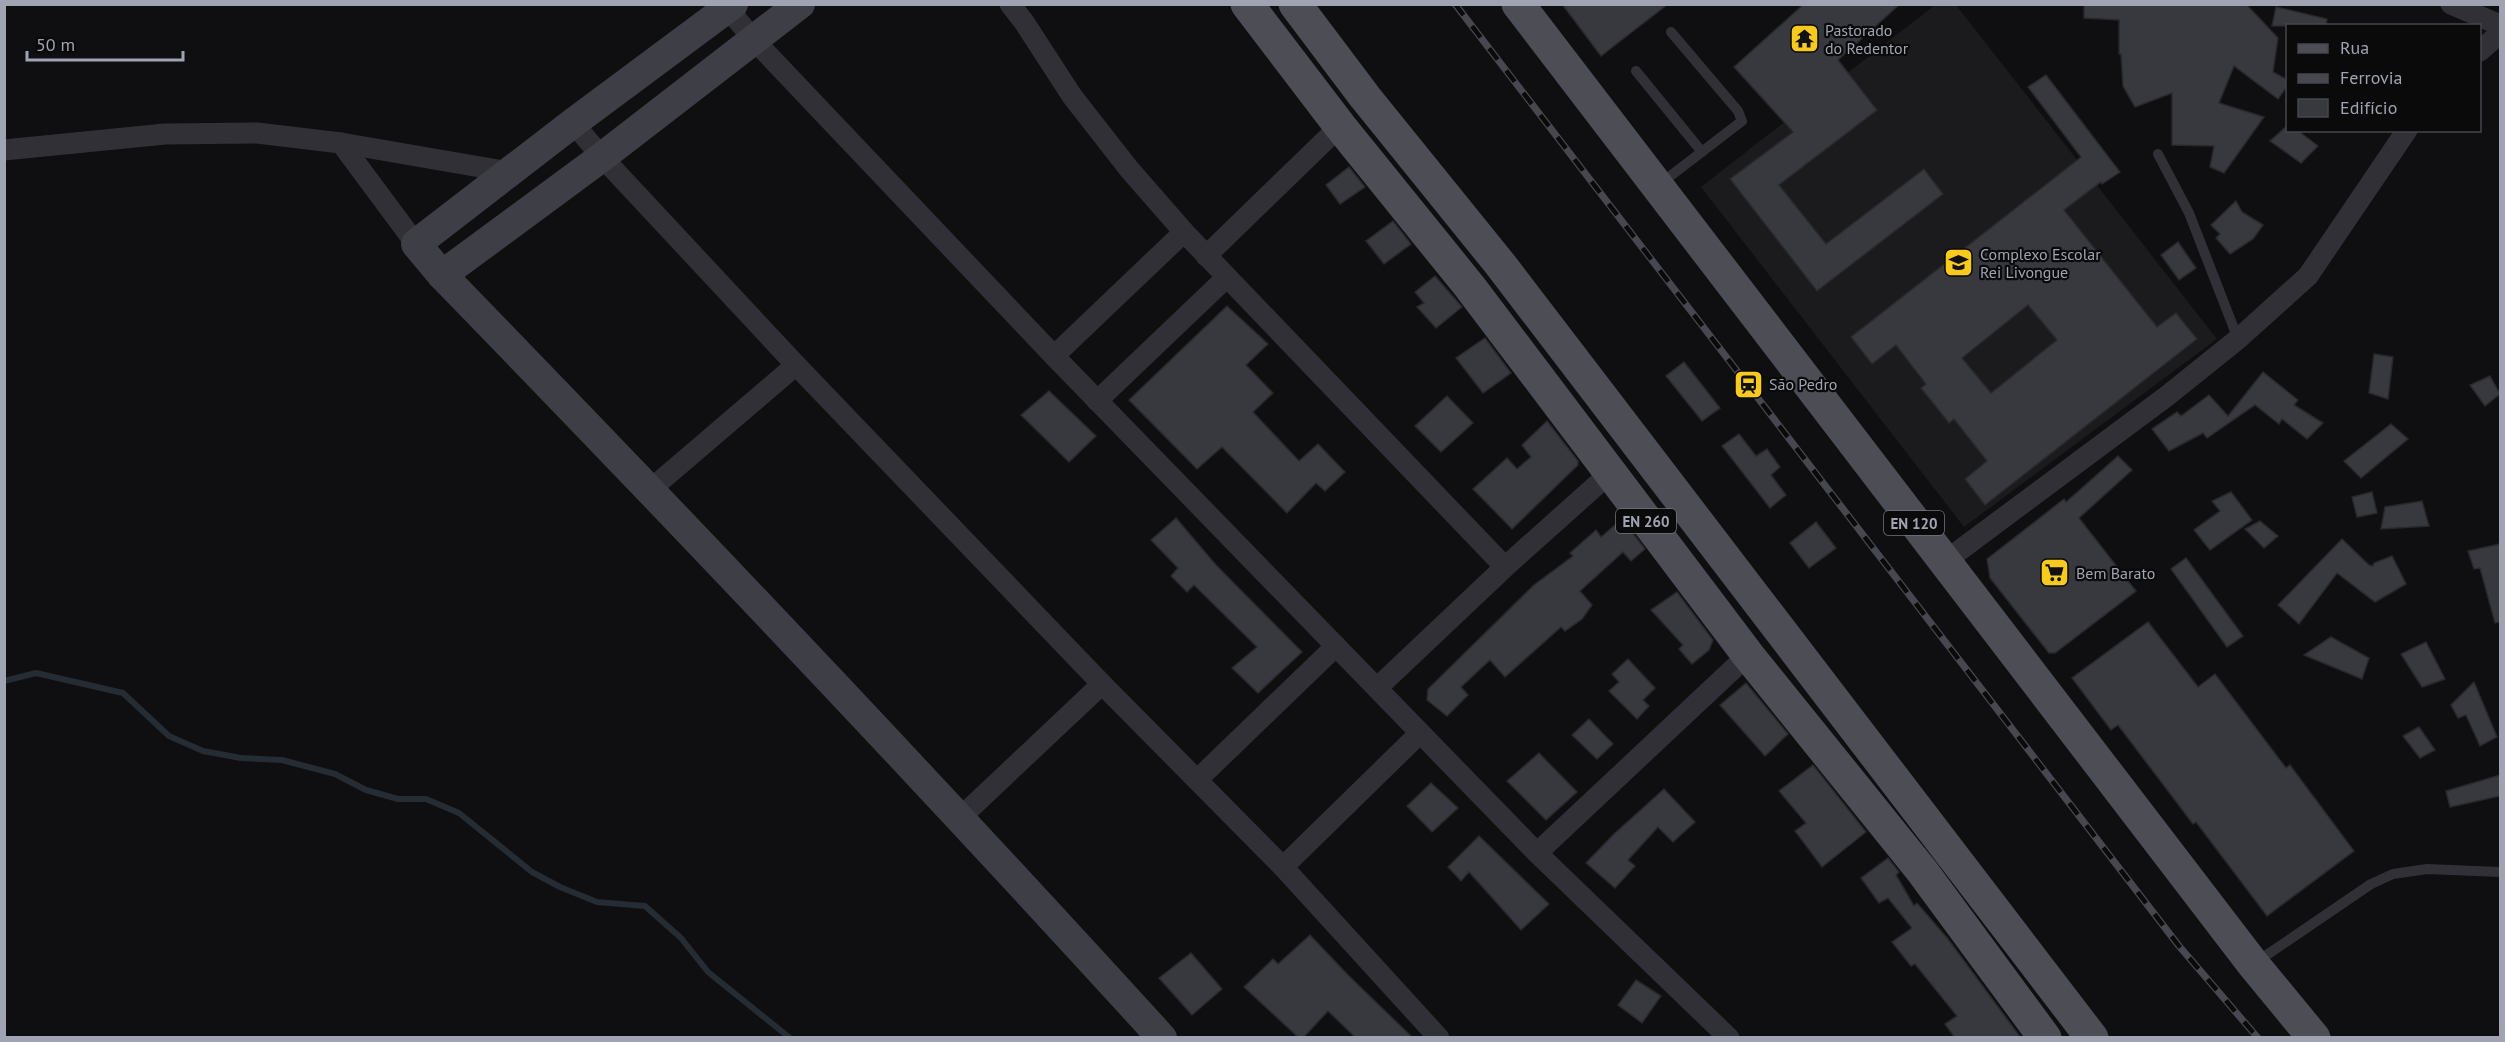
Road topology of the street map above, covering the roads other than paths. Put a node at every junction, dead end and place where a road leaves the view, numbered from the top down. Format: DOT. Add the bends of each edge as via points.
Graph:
graph roads {
  1 [pos="800,4"];
  2 [pos="1010,4"];
  3 [pos="1246,4"];
  4 [pos="1295,4"];
  5 [pos="1518,4"];
  6 [pos="2451,4"];
  7 [pos="728,6"];
  8 [pos="2500,25"];
  9 [pos="1671,32"];
  10 [pos="2500,33"];
  11 [pos="754,40"];
  12 [pos="2481,50"];
  13 [pos="1636,71"];
  14 [pos="573,123"];
  15 [pos="1340,126"];
  16 [pos="2406,132"];
  17 [pos="341,143"];
  18 [pos="4,150"];
  19 [pos="1702,152"];
  20 [pos="2158,154"];
  21 [pos="602,157"];
  22 [pos="509,172"];
  23 [pos="1658,186"];
  24 [pos="1184,232"];
  25 [pos="416,244"];
  26 [pos="1206,256"];
  27 [pos="1500,264"];
  28 [pos="442,275"];
  29 [pos="1226,278"];
  30 [pos="1470,286"];
  31 [pos="2238,339"];
  32 [pos="1054,356"];
  33 [pos="796,365"];
  34 [pos="1097,401"];
  35 [pos="1610,473"];
  36 [pos="651,489"];
  37 [pos="1944,562"];
  38 [pos="1505,567"];
  39 [pos="1336,646"];
  40 [pos="1748,655"];
  41 [pos="1102,684"];
  42 [pos="1377,688"];
  43 [pos="1420,733"];
  44 [pos="1197,780"];
  45 [pos="961,817"];
  46 [pos="1949,850"];
  47 [pos="1538,853"];
  48 [pos="1283,867"];
  49 [pos="1922,871"];
  50 [pos="2500,872"];
  51 [pos="2253,964"];
  52 [pos="1162,1038"];
  53 [pos="1439,1038"];
  54 [pos="1729,1038"];
  55 [pos="2045,1038"];
  56 [pos="2092,1038"];
  57 [pos="2314,1038"];
  1 -- 11 [label="street"];
  2 -- 24 [label="street" via="1072,96"];
  3 -- 15 [label="main road, EN 260"];
  4 -- 27 [label="main road, EN 260"];
  5 -- 23 [label="main road, EN 120"];
  6 -- 8 [label="street"];
  7 -- 11 [label="street"];
  7 -- 14 [label="street"];
  9 -- 19 [label="lane" via="1738,111 1742,122"];
  10 -- 12 [label="street"];
  11 -- 21 [label="street"];
  11 -- 32 [label="street"];
  13 -- 19 [label="lane"];
  14 -- 21 [label="street"];
  14 -- 22 [label="street"];
  15 -- 26 [label="street"];
  15 -- 30 [label="main road, EN 260"];
  16 -- 31 [label="street" via="2308,276"];
  17 -- 18 [label="street" via="257,133 165,134"];
  17 -- 22 [label="street"];
  17 -- 25 [label="street"];
  19 -- 23 [label="lane"];
  20 -- 31 [label="lane" via="2188,213"];
  21 -- 28 [label="street"];
  21 -- 33 [label="street"];
  22 -- 25 [label="street"];
  23 -- 37 [label="main road, EN 120"];
  24 -- 26 [label="street"];
  24 -- 32 [label="street"];
  25 -- 28 [label="street"];
  26 -- 29 [label="street"];
  27 -- 30 [label="main road"];
  27 -- 46 [label="main road, EN 260"];
  28 -- 36 [label="street"];
  29 -- 34 [label="street"];
  29 -- 38 [label="street"];
  30 -- 35 [label="main road, EN 260"];
  31 -- 37 [label="street"];
  32 -- 34 [label="street"];
  33 -- 36 [label="street"];
  33 -- 41 [label="street"];
  34 -- 39 [label="street"];
  35 -- 38 [label="street"];
  35 -- 40 [label="main road, EN 260"];
  36 -- 45 [label="street"];
  37 -- 51 [label="main road, EN 120"];
  38 -- 42 [label="street"];
  39 -- 42 [label="street"];
  39 -- 44 [label="street"];
  40 -- 47 [label="street"];
  40 -- 49 [label="main road, EN 260"];
  41 -- 44 [label="street"];
  41 -- 45 [label="street"];
  42 -- 43 [label="street"];
  43 -- 47 [label="street"];
  43 -- 48 [label="street"];
  44 -- 48 [label="street"];
  45 -- 52 [label="street"];
  46 -- 49 [label="main road"];
  46 -- 56 [label="main road, EN 260"];
  47 -- 54 [label="street"];
  48 -- 53 [label="street"];
  49 -- 55 [label="main road, EN 260"];
  50 -- 51 [label="lane" via="2427,869 2393,874 2371,884"];
  51 -- 57 [label="main road, EN 120"];
}
